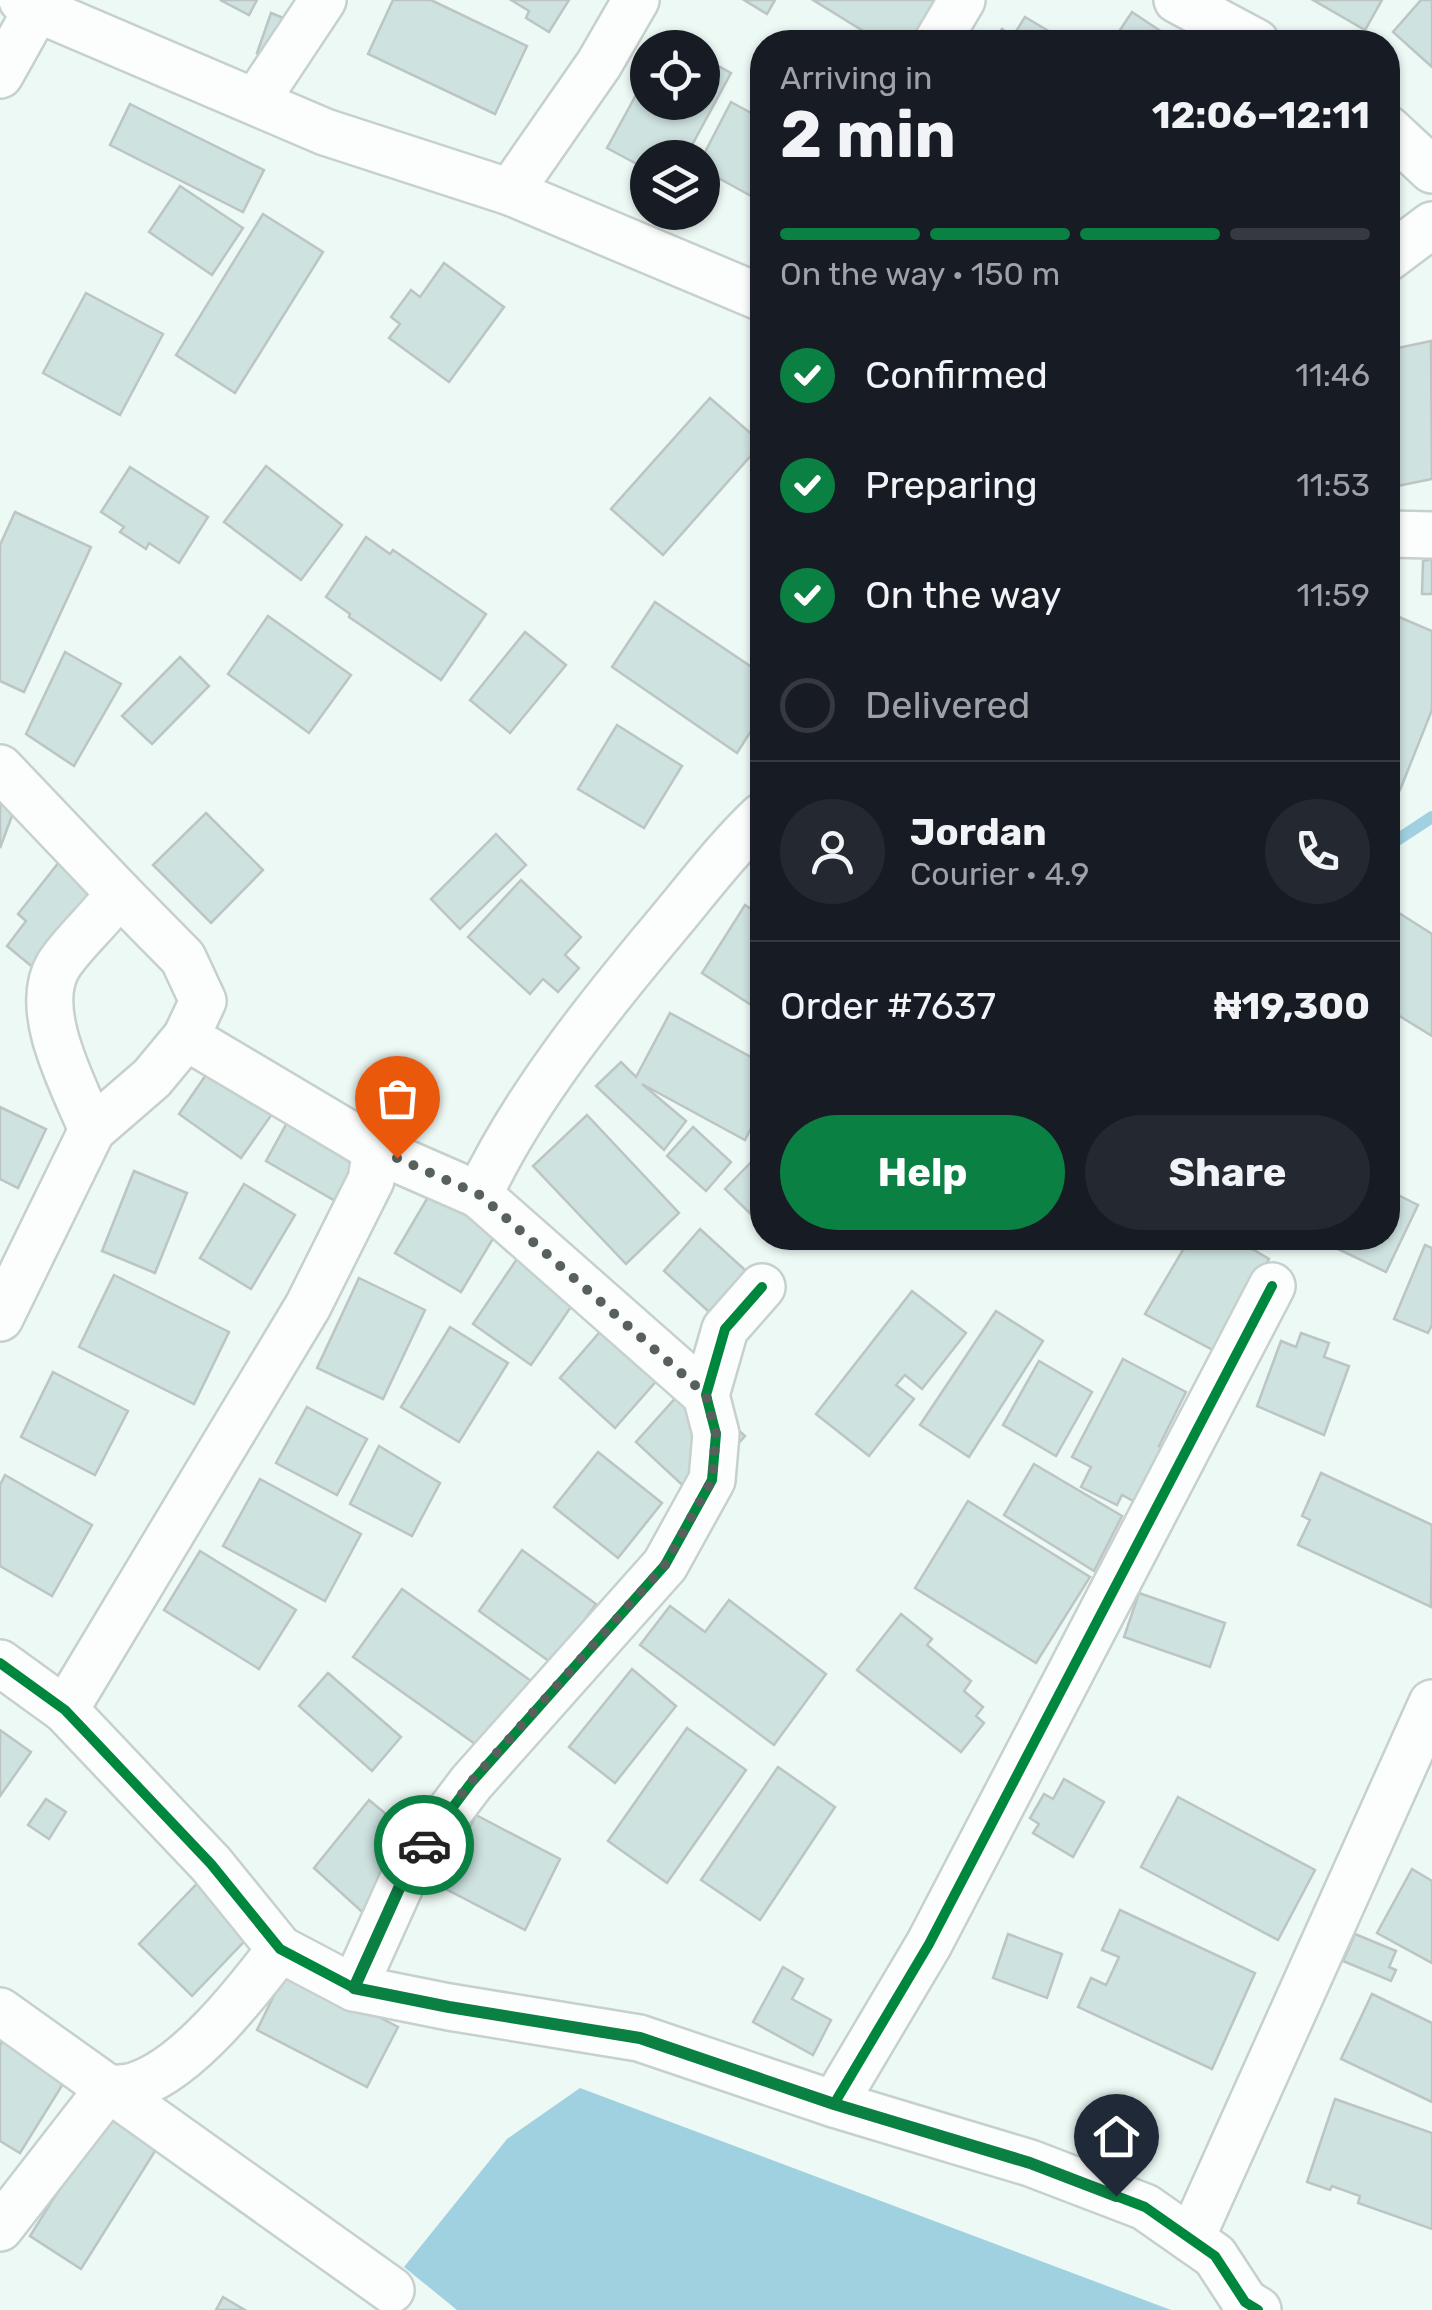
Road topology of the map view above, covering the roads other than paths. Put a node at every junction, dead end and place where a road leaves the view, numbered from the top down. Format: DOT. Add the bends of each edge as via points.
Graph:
graph roads {
  1 [pos="323,0"];
  2 [pos="636,0"];
  3 [pos="962,0"];
  4 [pos="1177,0"];
  5 [pos="29,5"];
  6 [pos="945,30"];
  7 [pos="1233,30"];
  8 [pos="0,75"];
  9 [pos="256,101"];
  10 [pos="1400,140"];
  11 [pos="1432,170"];
  12 [pos="510,192"];
  13 [pos="1432,225"];
  14 [pos="1400,249"];
  15 [pos="750,293"];
  16 [pos="1400,534"];
  17 [pos="1432,535"];
  18 [pos="0,768"];
  19 [pos="750,827"];
  20 [pos="119,893"];
  21 [pos="186,1037"];
  22 [pos="92,1130"];
  23 [pos="376,1150"];
  24 [pos="480,1195"];
  25 [pos="1272,1286"];
  26 [pos="762,1287"];
  27 [pos="0,1318"];
  28 [pos="706,1395"];
  29 [pos="0,1663"];
  30 [pos="1432,1702"];
  31 [pos="64,1710"];
  32 [pos="280,1949"];
  33 [pos="354,1988"];
  34 [pos="0,2010"];
  35 [pos="108,2089"];
  36 [pos="834,2104"];
  37 [pos="0,2228"];
  38 [pos="1191,2240"];
  39 [pos="391,2290"];
  40 [pos="1258,2310"];
  1 -- 9 [label="street"];
  2 -- 12 [label="street"];
  3 -- 6 [label="street"];
  4 -- 7 [label="street"];
  5 -- 8 [label="street"];
  5 -- 9 [label="street"];
  9 -- 12 [label="street" via="325,132"];
  10 -- 11 [label="street"];
  12 -- 15 [label="street"];
  13 -- 14 [label="street"];
  16 -- 17 [label="street"];
  18 -- 20 [label="street"];
  19 -- 24 [label="street" via="620,980 494,1164"];
  20 -- 21 [label="street" via="184,958 204,1001"];
  20 -- 22 [label="street" via="58,966 47,1000"];
  21 -- 22 [label="street" via="152,1078"];
  21 -- 23 [label="street"];
  22 -- 27 [label="street"];
  23 -- 24 [label="street"];
  23 -- 31 [label="street" via="371,1180 308,1306"];
  24 -- 28 [label="street"];
  25 -- 36 [label="street" via="929,1944"];
  26 -- 28 [label="street" via="725,1329"];
  28 -- 33 [label="street" via="716,1434 712,1480 665,1565 470,1783 410,1864"];
  29 -- 31 [label="street"];
  30 -- 38 [label="street"];
  31 -- 32 [label="street" via="211,1864"];
  32 -- 33 [label="street"];
  32 -- 35 [label="street" via="190,2052 140,2084"];
  33 -- 36 [label="street" via="640,2038"];
  34 -- 35 [label="street"];
  35 -- 37 [label="street"];
  35 -- 39 [label="street"];
  36 -- 38 [label="street" via="1030,2163 1144,2206"];
  38 -- 40 [label="street" via="1216,2256 1245,2302"];
}
